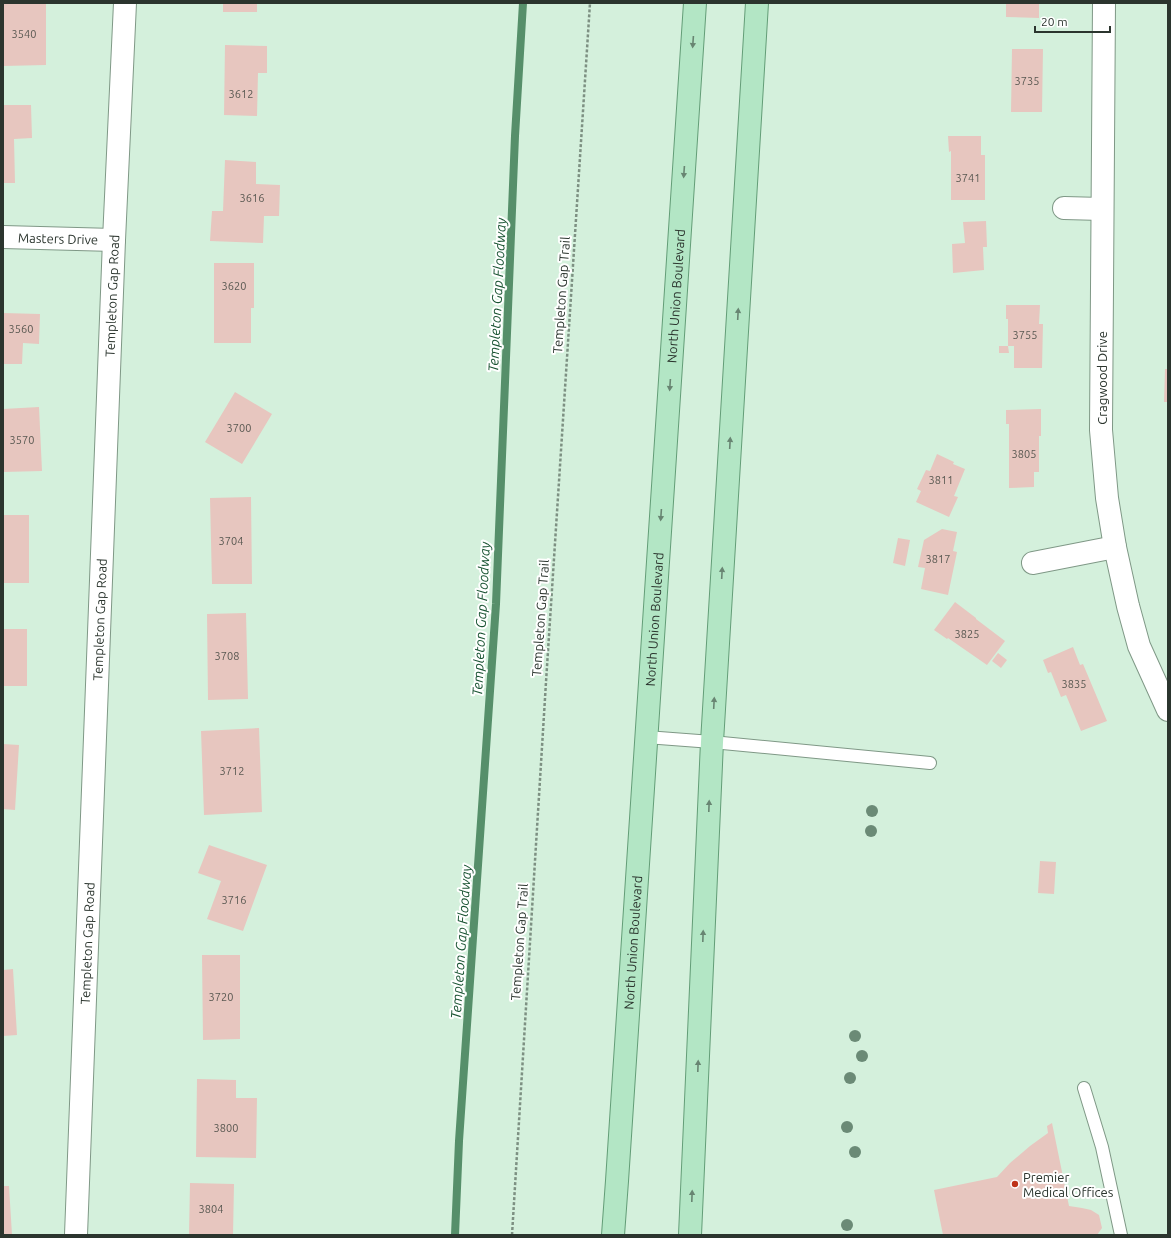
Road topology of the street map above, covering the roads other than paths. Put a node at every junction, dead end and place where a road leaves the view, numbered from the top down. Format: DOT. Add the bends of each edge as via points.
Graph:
graph roads {
  1 [pos="125,3"];
  2 [pos="695,3"];
  3 [pos="757,3"];
  4 [pos="1104,3"];
  5 [pos="1064,208"];
  6 [pos="1102,209"];
  7 [pos="3,237"];
  8 [pos="114,240"];
  9 [pos="1114,547"];
  10 [pos="1032,563"];
  11 [pos="1168,710"];
  12 [pos="646,737"];
  13 [pos="712,742"];
  14 [pos="930,763"];
  15 [pos="1084,1088"];
  16 [pos="76,1235"];
  17 [pos="613,1235"];
  18 [pos="690,1235"];
  19 [pos="1121,1235"];
  1 -- 8 [label="street, Templeton Gap Road"];
  2 -- 12 [label="main road, North Union Boulevard, one-way"];
  13 -- 3 [label="main road, one-way"];
  4 -- 6 [label="street, Cragwood Drive"];
  5 -- 6 [label="street"];
  6 -- 9 [label="street, Cragwood Drive" via="1101,430"];
  7 -- 8 [label="street, Masters Drive"];
  8 -- 16 [label="street, Templeton Gap Road"];
  9 -- 10 [label="street"];
  9 -- 11 [label="street, Cragwood Drive" via="1139,646"];
  12 -- 13 [label="lane"];
  12 -- 17 [label="main road, North Union Boulevard"];
  13 -- 14 [label="lane"];
  18 -- 13 [label="main road, one-way"];
  15 -- 19 [label="lane" via="1102,1147"];
}
